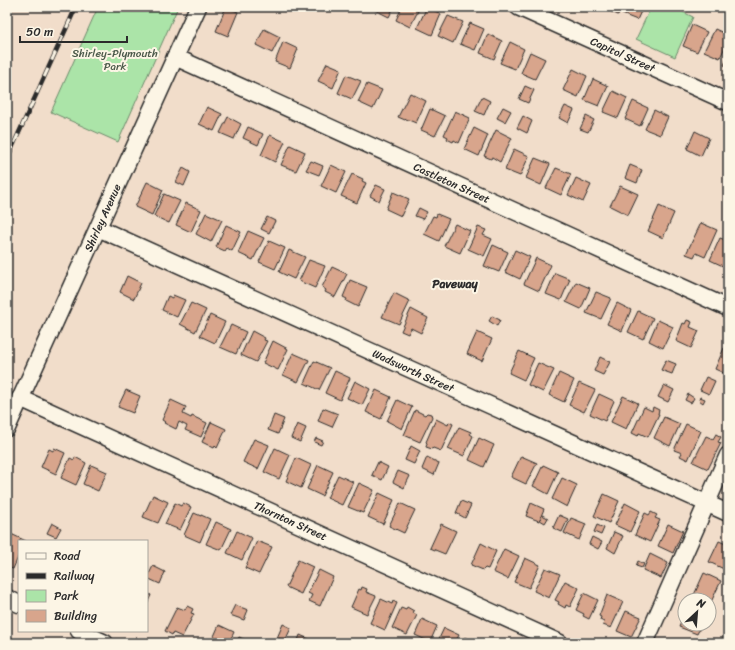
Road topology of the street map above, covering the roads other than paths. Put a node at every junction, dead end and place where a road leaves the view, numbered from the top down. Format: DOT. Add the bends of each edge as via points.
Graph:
graph roads {
  1 [pos="198,7"];
  2 [pos="518,7"];
  3 [pos="175,57"];
  4 [pos="728,102"];
  5 [pos="98,228"];
  6 [pos="728,308"];
  7 [pos="20,398"];
  8 [pos="7,428"];
  9 [pos="728,455"];
  10 [pos="706,503"];
  11 [pos="728,513"];
  12 [pos="7,598"];
  13 [pos="18,604"];
  14 [pos="81,632"];
  15 [pos="105,643"];
  16 [pos="560,643"];
  17 [pos="645,643"];
  1 -- 3 [label="street, Shirley Avenue"];
  2 -- 4 [label="street, Capitol Street"];
  3 -- 5 [label="street, Shirley Avenue"];
  3 -- 6 [label="street, Castleton Street"];
  5 -- 7 [label="street, Shirley Avenue"];
  5 -- 10 [label="street, Wadsworth Street"];
  7 -- 8 [label="street, Shirley Avenue"];
  7 -- 16 [label="street, Thornton Street"];
  9 -- 10 [label="street"];
  10 -- 11 [label="street, Wadsworth Street"];
  10 -- 17 [label="street"];
  12 -- 13 [label="street"];
  14 -- 15 [label="street"];
}
